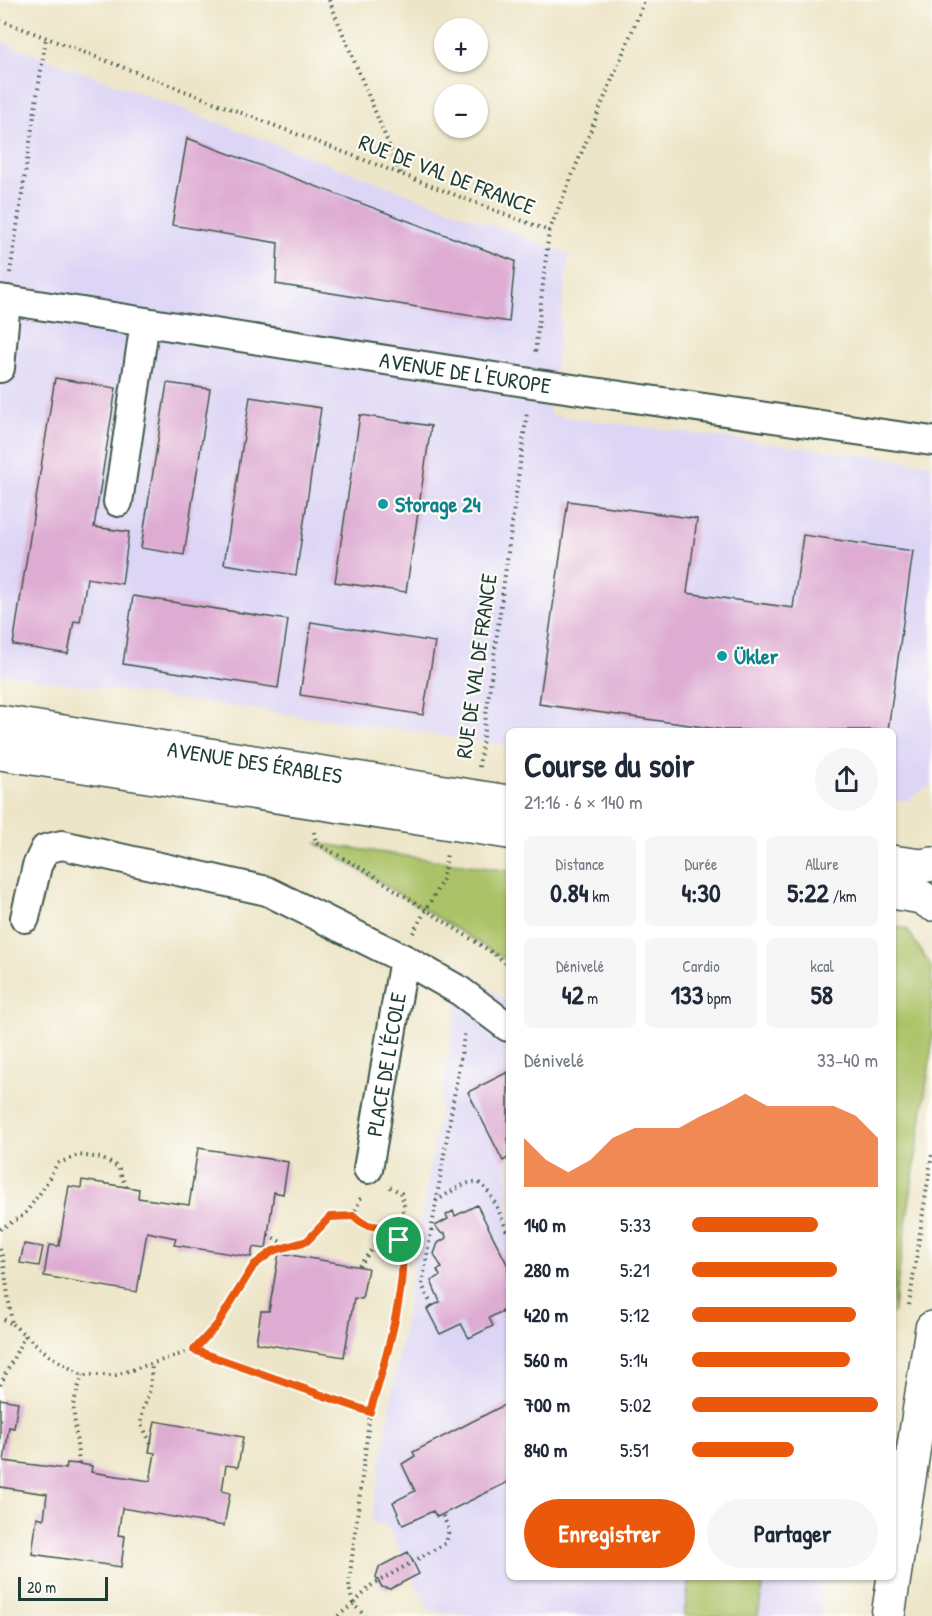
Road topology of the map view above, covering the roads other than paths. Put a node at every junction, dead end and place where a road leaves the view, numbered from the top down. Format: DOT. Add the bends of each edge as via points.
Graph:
graph roads {
  1 [pos="3,300"];
  2 [pos="145,322"];
  3 [pos="0,368"];
  4 [pos="932,441"];
  5 [pos="118,502"];
  6 [pos="0,722"];
  7 [pos="0,753"];
  8 [pos="506,802"];
  9 [pos="506,832"];
  10 [pos="896,862"];
  11 [pos="932,864"];
  12 [pos="896,893"];
  13 [pos="932,904"];
  14 [pos="25,918"];
  15 [pos="404,959"];
  16 [pos="506,1025"];
  17 [pos="368,1170"];
  18 [pos="920,1319"];
  19 [pos="896,1542"];
  20 [pos="892,1580"];
  21 [pos="888,1616"];
  1 -- 2 [label="street, AVENUE DE L'EUROPE"];
  1 -- 3 [label="street"];
  2 -- 4 [label="street, AVENUE DE L'EUROPE"];
  2 -- 5 [label="street"];
  6 -- 8 [label="main road, AVENUE DES ÉRABLES"];
  7 -- 9 [label="main road, AVENUE DES ÉRABLES"];
  10 -- 11 [label="main road"];
  12 -- 13 [label="main road" via="921,897"];
  14 -- 15 [label="street" via="45,849 62,845 267,891"];
  15 -- 16 [label="street" via="460,991"];
  15 -- 17 [label="street, PLACE DE L'ÉCOLE"];
  18 -- 19 [label="main road"];
  20 -- 21 [label="main road"];
}
